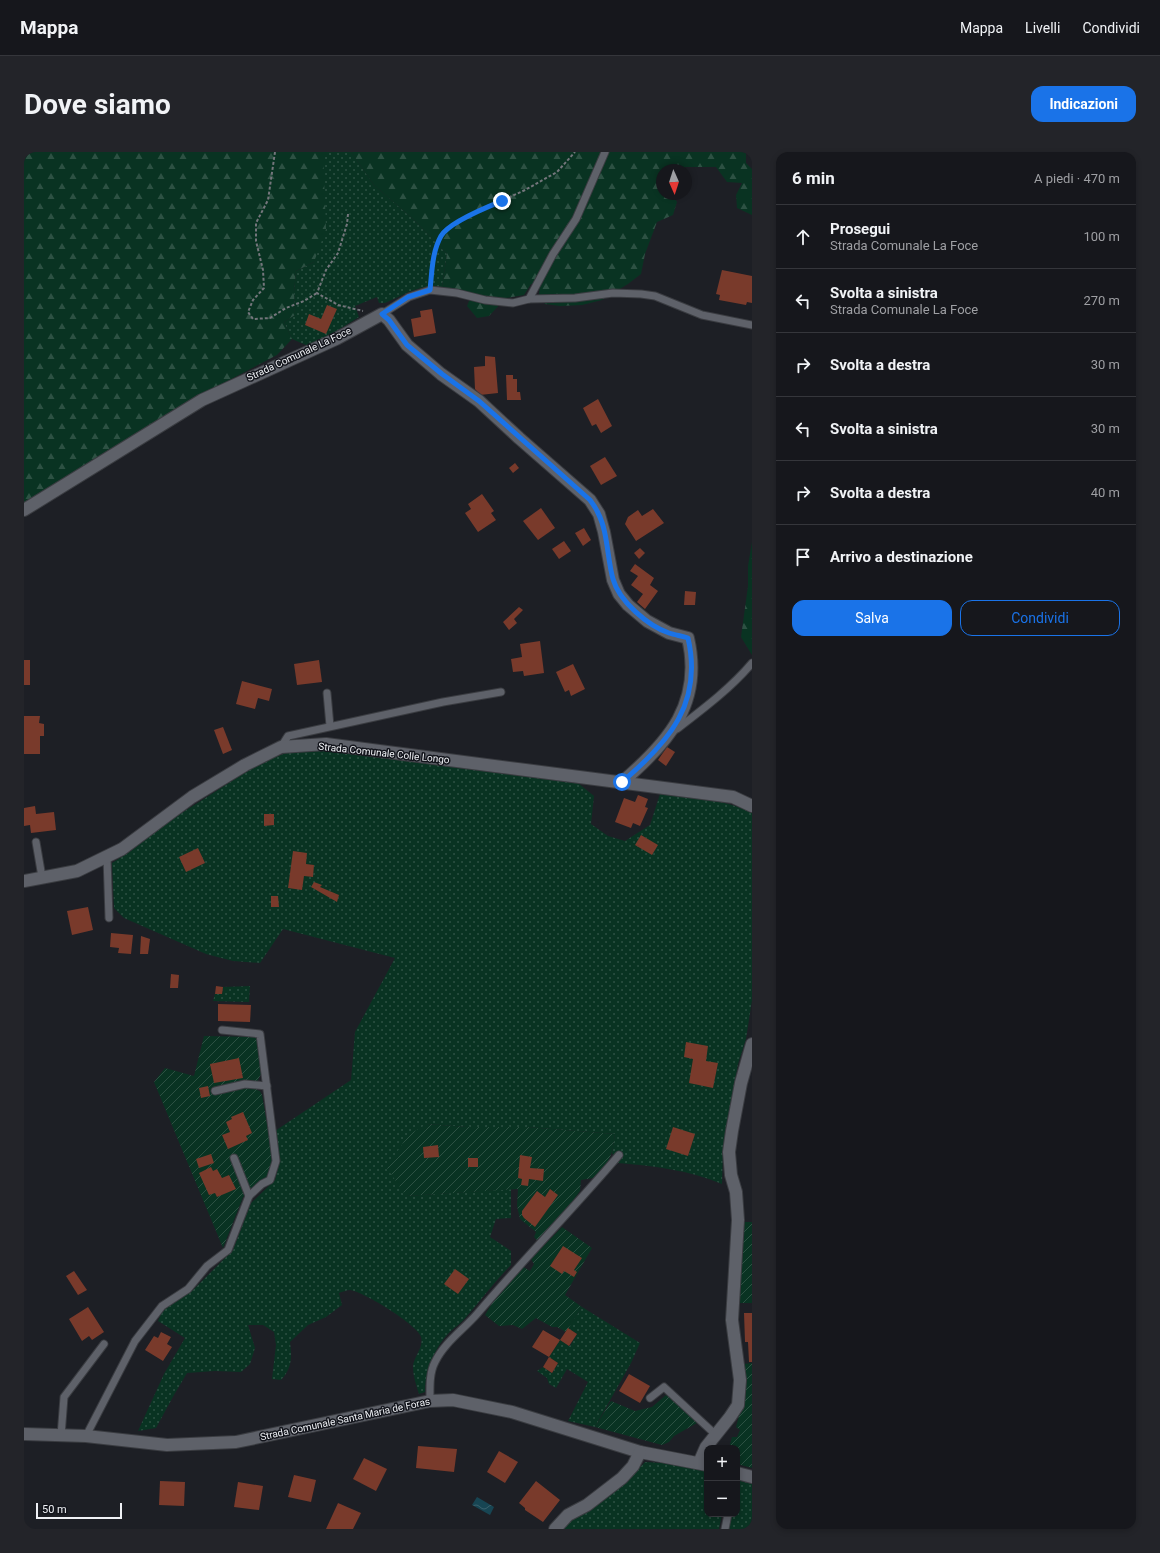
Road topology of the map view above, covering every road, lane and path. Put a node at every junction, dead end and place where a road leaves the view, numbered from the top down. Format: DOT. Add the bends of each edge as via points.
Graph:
graph roads {
  1 [pos="275,152"];
  2 [pos="575,152"];
  3 [pos="605,152"];
  4 [pos="348,214"];
  5 [pos="430,290"];
  6 [pos="317,292"];
  7 [pos="529,299"];
  8 [pos="351,308"];
  9 [pos="382,314"];
  10 [pos="752,325"];
  11 [pos="24,510"];
  12 [pos="752,663"];
  13 [pos="327,692"];
  14 [pos="501,692"];
  15 [pos="330,726"];
  16 [pos="672,730"];
  17 [pos="282,747"];
  18 [pos="622,782"];
  19 [pos="752,806"];
  20 [pos="36,842"];
  21 [pos="107,857"];
  22 [pos="42,877"];
  23 [pos="24,881"];
  24 [pos="109,918"];
  25 [pos="222,1030"];
  26 [pos="752,1044"];
  27 [pos="267,1086"];
  28 [pos="215,1090"];
  29 [pos="619,1155"];
  30 [pos="234,1158"];
  31 [pos="249,1196"];
  32 [pos="104,1344"];
  33 [pos="650,1398"];
  34 [pos="430,1401"];
  35 [pos="24,1434"];
  36 [pos="716,1435"];
  37 [pos="61,1436"];
  38 [pos="86,1436"];
  39 [pos="640,1452"];
  40 [pos="703,1464"];
  41 [pos="740,1474"];
  42 [pos="752,1477"];
  43 [pos="727,1517"];
  44 [pos="556,1529"];
  45 [pos="725,1529"];
  1 -- 6 [label="path" via="268,200 256,223 256,241 264,288 253,300 248,312 253,319 270,318"];
  2 -- 5 [label="path" via="557,172 460,220 442,234 435,253"];
  3 -- 7 [label="lane" via="576,219"];
  4 -- 6 [label="path" via="338,253 326,270"];
  5 -- 7 [label="lane" via="513,304"];
  5 -- 9 [label="lane" via="408,297"];
  6 -- 8 [label="path" via="338,305"];
  7 -- 10 [label="lane" via="575,298 613,293 641,294 655,296 702,315"];
  9 -- 11 [label="street, Strada Comunale La Foce" via="336,339 202,400"];
  9 -- 16 [label="street" via="407,345 479,401 590,500 599,514 613,580 619,594 647,621 669,633 688,638 692,655 691,683 685,706"];
  12 -- 16 [label="lane" via="722,692 677,729"];
  13 -- 15 [label="lane"];
  14 -- 15 [label="lane"];
  15 -- 17 [label="lane" via="288,736"];
  16 -- 18 [label="street"];
  17 -- 18 [label="street, Strada Comunale Colle Longo" via="326,744"];
  17 -- 21 [label="street, Strada Comunale Colle Longo" via="192,797 122,850"];
  18 -- 19 [label="street, Strada Comunale Colle Longo" via="733,797"];
  20 -- 22 [label="lane"];
  21 -- 22 [label="street, Strada Comunale Colle Longo" via="77,871"];
  21 -- 24 [label="lane"];
  22 -- 23 [label="street, Strada Comunale Colle Longo"];
  25 -- 27 [label="lane" via="260,1034"];
  26 -- 36 [label="street" via="741,1083 730,1152 738,1220 732,1320 740,1380 738,1405"];
  27 -- 28 [label="lane" via="244,1084"];
  27 -- 31 [label="lane" via="276,1161 270,1180"];
  29 -- 34 [label="lane" via="441,1352 434,1363"];
  30 -- 31 [label="lane"];
  31 -- 38 [label="lane" via="228,1250 207,1266 188,1289 162,1306 135,1341"];
  32 -- 37 [label="lane" via="64,1397"];
  33 -- 36 [label="lane" via="664,1387"];
  34 -- 38 [label="street, Strada Comunale Santa Maria de Foras" via="236,1442 167,1445"];
  34 -- 39 [label="street, Strada Comunale Santa Maria de Foras" via="452,1400 512,1412"];
  35 -- 37 [label="street, Strada Comunale Santa Maria de Foras"];
  36 -- 40 [label="street" via="706,1447"];
  37 -- 38 [label="street, Strada Comunale Santa Maria de Foras"];
  39 -- 40 [label="street, Strada Comunale Santa Maria de Foras"];
  39 -- 44 [label="street" via="633,1466 622,1478 587,1505 568,1515"];
  41 -- 42 [label="street"];
  43 -- 45 [label="lane"];
}
